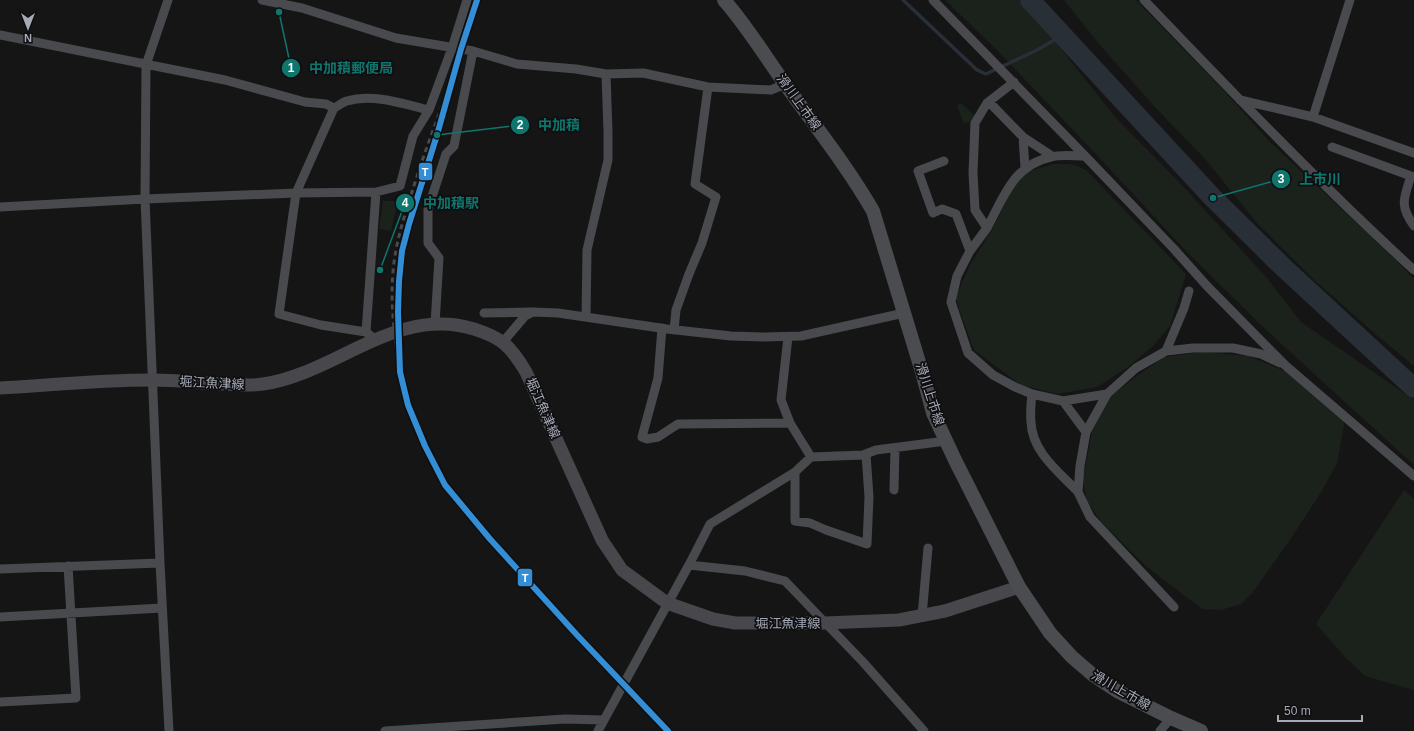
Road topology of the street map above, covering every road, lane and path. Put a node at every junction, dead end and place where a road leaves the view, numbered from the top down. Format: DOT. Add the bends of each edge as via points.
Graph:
graph roads {
  1 [pos="168,0"];
  2 [pos="262,0"];
  3 [pos="467,0"];
  4 [pos="724,0"];
  5 [pos="933,0"];
  6 [pos="1144,0"];
  7 [pos="1350,0"];
  8 [pos="0,36"];
  9 [pos="452,48"];
  10 [pos="473,51"];
  11 [pos="146,65"];
  12 [pos="606,74"];
  13 [pos="1014,82"];
  14 [pos="786,84"];
  15 [pos="708,87"];
  16 [pos="1239,100"];
  17 [pos="989,102"];
  18 [pos="334,108"];
  19 [pos="429,110"];
  20 [pos="1313,118"];
  21 [pos="1023,137"];
  22 [pos="1332,147"];
  23 [pos="1414,153"];
  24 [pos="1052,156"];
  25 [pos="1085,156"];
  26 [pos="944,161"];
  27 [pos="1025,168"];
  28 [pos="1413,174"];
  29 [pos="376,192"];
  30 [pos="296,193"];
  31 [pos="145,199"];
  32 [pos="0,207"];
  33 [pos="1414,226"];
  34 [pos="987,228"];
  35 [pos="970,251"];
  36 [pos="1414,270"];
  37 [pos="1189,291"];
  38 [pos="533,312"];
  39 [pos="904,313"];
  40 [pos="484,314"];
  41 [pos="586,317"];
  42 [pos="435,324"];
  43 [pos="662,328"];
  44 [pos="674,330"];
  45 [pos="371,336"];
  46 [pos="788,338"];
  47 [pos="503,342"];
  48 [pos="1166,351"];
  49 [pos="1286,366"];
  50 [pos="152,380"];
  51 [pos="0,388"];
  52 [pos="1032,394"];
  53 [pos="1107,394"];
  54 [pos="1063,401"];
  55 [pos="790,423"];
  56 [pos="1086,432"];
  57 [pos="946,441"];
  58 [pos="895,448"];
  59 [pos="866,454"];
  60 [pos="811,457"];
  61 [pos="795,472"];
  62 [pos="1414,476"];
  63 [pos="894,490"];
  64 [pos="1078,492"];
  65 [pos="928,548"];
  66 [pos="160,562"];
  67 [pos="689,565"];
  68 [pos="68,566"];
  69 [pos="0,569"];
  70 [pos="1019,587"];
  71 [pos="667,603"];
  72 [pos="1174,606"];
  73 [pos="162,608"];
  74 [pos="71,613"];
  75 [pos="922,616"];
  76 [pos="0,617"];
  77 [pos="825,623"];
  78 [pos="0,702"];
  79 [pos="1171,718"];
  80 [pos="604,720"];
  81 [pos="409,730"];
  82 [pos="169,731"];
  83 [pos="385,731"];
  84 [pos="598,731"];
  85 [pos="924,731"];
  86 [pos="1160,731"];
  87 [pos="1201,731"];
  1 -- 11 [label="street"];
  2 -- 9 [label="street" via="302,8 396,38"];
  3 -- 9 [label="street"];
  4 -- 14 [label="main road, 滑川上市線"];
  5 -- 13 [label="street"];
  6 -- 16 [label="street"];
  7 -- 20 [label="street"];
  8 -- 11 [label="street"];
  9 -- 10 [label="street"];
  9 -- 19 [label="street"];
  10 -- 12 [label="street" via="517,64"];
  10 -- 42 [label="street" via="454,146 446,154 428,209 428,242 439,258"];
  11 -- 18 [label="street" via="225,80"];
  11 -- 31 [label="street"];
  12 -- 15 [label="street" via="643,74"];
  12 -- 41 [label="street" via="608,160 587,250"];
  13 -- 17 [label="street"];
  13 -- 25 [label="street"];
  14 -- 15 [label="street" via="771,90"];
  14 -- 39 [label="main road, 滑川上市線" via="874,211"];
  15 -- 44 [label="street" via="695,184 716,197 702,244 676,310"];
  16 -- 20 [label="street"];
  16 -- 36 [label="street"];
  17 -- 21 [label="street"];
  17 -- 34 [label="street" via="975,123 973,172 975,210"];
  18 -- 19 [label="street" via="341,106 345,101 362,98"];
  18 -- 30 [label="street"];
  19 -- 29 [label="street" via="413,136 400,186"];
  20 -- 23 [label="street"];
  21 -- 24 [label="street"];
  21 -- 27 [label="street"];
  22 -- 28 [label="street"];
  24 -- 25 [label="street"];
  24 -- 27 [label="street" via="1031,163"];
  25 -- 49 [label="street"];
  26 -- 35 [label="street" via="918,171 933,213 942,209 956,214"];
  27 -- 34 [label="street" via="1013,179"];
  28 -- 33 [label="street" via="1403,201 1407,216"];
  29 -- 30 [label="street"];
  29 -- 45 [label="street"];
  30 -- 31 [label="street"];
  30 -- 45 [label="street" via="279,314"];
  31 -- 32 [label="street"];
  31 -- 50 [label="street"];
  34 -- 35 [label="street"];
  35 -- 52 [label="street" via="957,276 951,302 968,353 993,375"];
  37 -- 48 [label="street"];
  38 -- 40 [label="street"];
  38 -- 41 [label="street"];
  38 -- 47 [label="street" via="525,316"];
  39 -- 46 [label="street"];
  39 -- 57 [label="main road, 滑川上市線" via="933,413"];
  41 -- 43 [label="street"];
  42 -- 45 [label="main road, 堀江魚津線"];
  42 -- 47 [label="main road, 堀江魚津線" via="459,324 484,332"];
  43 -- 44 [label="street"];
  43 -- 55 [label="street" via="658,378 642,437 658,437 678,424"];
  44 -- 46 [label="street"];
  45 -- 50 [label="main road, 堀江魚津線" via="304,372 262,385"];
  46 -- 55 [label="street" via="780,400"];
  47 -- 71 [label="main road, 堀江魚津線" via="514,352 526,372 602,540 622,570"];
  48 -- 49 [label="street" via="1233,348 1261,354"];
  48 -- 53 [label="street" via="1136,368"];
  49 -- 62 [label="street"];
  50 -- 51 [label="main road, 堀江魚津線"];
  50 -- 66 [label="street"];
  52 -- 54 [label="street"];
  52 -- 64 [label="street" via="1030,423 1034,440 1044,456"];
  53 -- 54 [label="street"];
  53 -- 56 [label="street"];
  54 -- 56 [label="street"];
  55 -- 60 [label="street"];
  56 -- 64 [label="street"];
  57 -- 58 [label="street"];
  57 -- 70 [label="main road, 滑川上市線"];
  58 -- 59 [label="street"];
  58 -- 63 [label="street"];
  59 -- 60 [label="street"];
  59 -- 61 [label="street" via="869,497 867,544 810,523 795,521"];
  60 -- 61 [label="street"];
  61 -- 67 [label="street" via="710,524"];
  64 -- 72 [label="street" via="1090,517"];
  65 -- 75 [label="street"];
  66 -- 68 [label="street"];
  66 -- 73 [label="street"];
  67 -- 71 [label="street"];
  67 -- 77 [label="street" via="745,571 785,581"];
  68 -- 69 [label="street"];
  68 -- 74 [label="street"];
  70 -- 75 [label="main road, 堀江魚津線"];
  70 -- 79 [label="main road, 滑川上市線" via="1050,632 1072,657 1117,691"];
  71 -- 77 [label="main road, 堀江魚津線" via="712,619 736,623"];
  71 -- 80 [label="street"];
  73 -- 74 [label="street"];
  73 -- 82 [label="street"];
  74 -- 76 [label="street"];
  74 -- 78 [label="street" via="76,698"];
  75 -- 77 [label="main road, 堀江魚津線" via="899,620"];
  77 -- 85 [label="street"];
  79 -- 86 [label="street"];
  79 -- 87 [label="main road, 滑川上市線"];
  80 -- 81 [label="street" via="565,719"];
  80 -- 84 [label="street"];
  81 -- 83 [label="street"];
}
